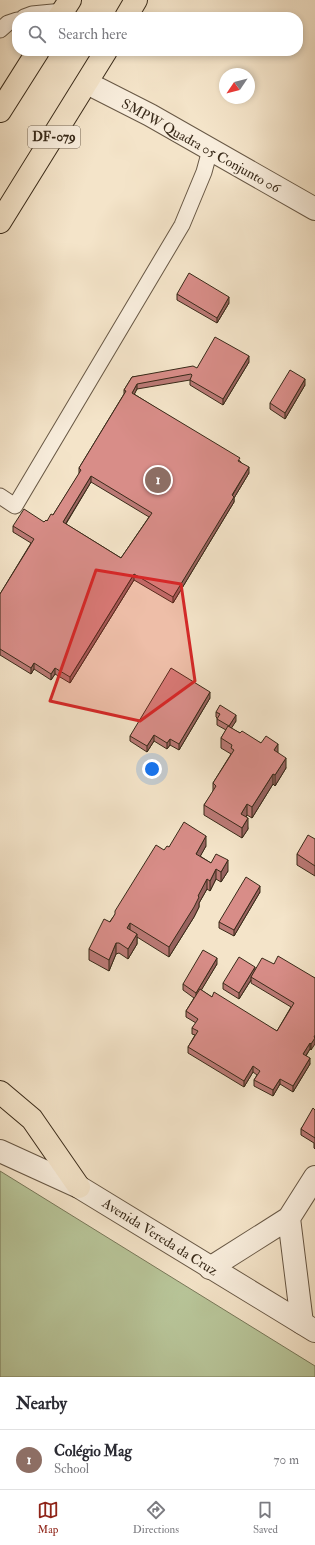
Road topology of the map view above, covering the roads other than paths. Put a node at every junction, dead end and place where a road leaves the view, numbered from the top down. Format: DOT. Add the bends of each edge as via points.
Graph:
graph roads {
  1 [pos="136,0"];
  2 [pos="64,9"];
  3 [pos="45,12"];
  4 [pos="129,12"];
  5 [pos="12,22"];
  6 [pos="0,30"];
  7 [pos="35,56"];
  8 [pos="103,56"];
  9 [pos="87,83"];
  10 [pos="0,111"];
  11 [pos="210,150"];
  12 [pos="315,209"];
  13 [pos="0,222"];
  14 [pos="0,496"];
  15 [pos="0,1092"];
  16 [pos="0,1151"];
  17 [pos="315,1177"];
  18 [pos="79,1187"];
  19 [pos="289,1218"];
  20 [pos="210,1268"];
  21 [pos="308,1327"];
  1 -- 4 [label="main road"];
  2 -- 3 [label="lane"];
  5 -- 6 [label="lane"];
  7 -- 10 [label="main road"];
  8 -- 9 [label="main road, DF-079"];
  9 -- 11 [label="street, SMPW Quadra 05 Conjunto 06" via="150,115"];
  9 -- 13 [label="main road, DF-079"];
  11 -- 12 [label="street, SMPW Quadra 05 Conjunto 06"];
  11 -- 14 [label="lane" via="204,172 182,225 15,506"];
  15 -- 18 [label="main road" via="32,1119"];
  16 -- 18 [label="street, Avenida Vereda da Cruz"];
  17 -- 19 [label="street"];
  18 -- 20 [label="street, Avenida Vereda da Cruz"];
  19 -- 20 [label="street"];
  19 -- 21 [label="street"];
  20 -- 21 [label="street, Avenida Vereda da Cruz"];
}
